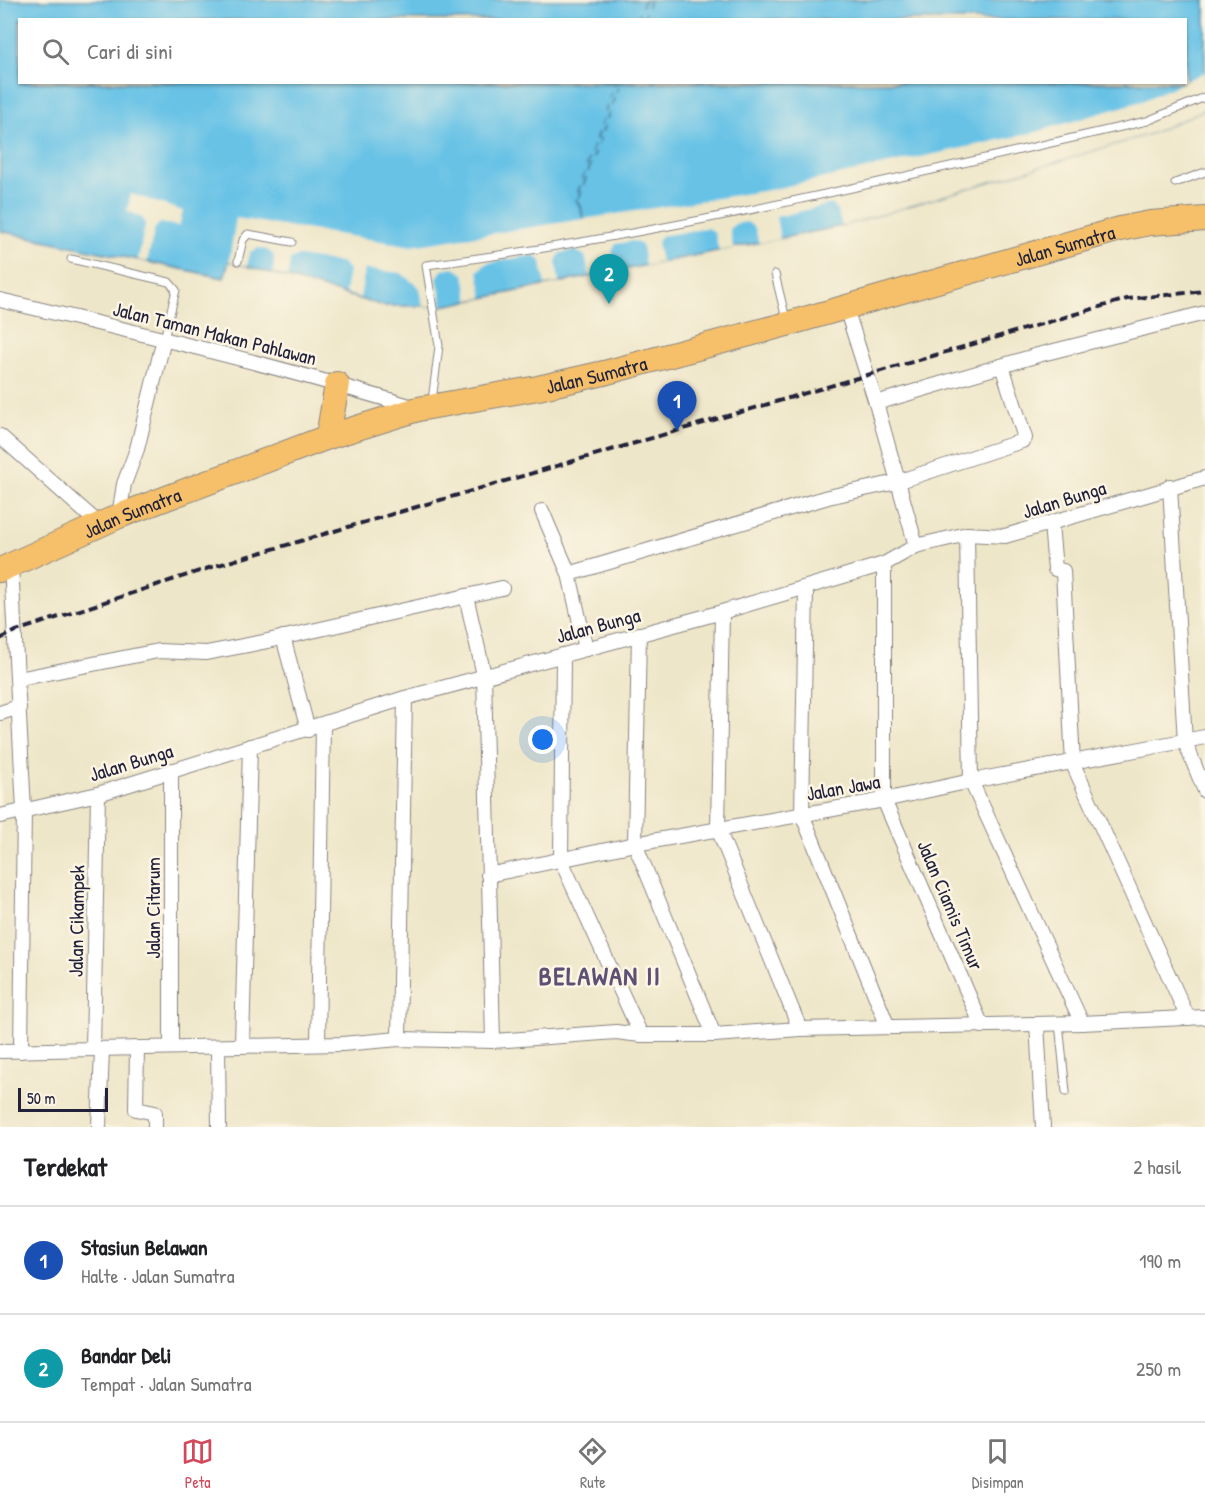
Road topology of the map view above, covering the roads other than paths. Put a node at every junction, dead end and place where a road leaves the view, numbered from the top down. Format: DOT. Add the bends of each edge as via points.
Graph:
graph roads {
  1 [pos="1205,98"];
  2 [pos="1205,172"];
  3 [pos="1175,183"];
  4 [pos="1205,219"];
  5 [pos="291,242"];
  6 [pos="71,259"];
  7 [pos="238,261"];
  8 [pos="775,274"];
  9 [pos="0,300"];
  10 [pos="846,308"];
  11 [pos="1205,313"];
  12 [pos="787,324"];
  13 [pos="164,339"];
  14 [pos="1002,366"];
  15 [pos="337,384"];
  16 [pos="876,404"];
  17 [pos="425,407"];
  18 [pos="0,436"];
  19 [pos="328,437"];
  20 [pos="1205,478"];
  21 [pos="897,482"];
  22 [pos="1170,486"];
  23 [pos="542,511"];
  24 [pos="109,520"];
  25 [pos="1051,524"];
  26 [pos="967,534"];
  27 [pos="916,546"];
  28 [pos="884,564"];
  29 [pos="5,567"];
  30 [pos="569,574"];
  31 [pos="502,588"];
  32 [pos="806,589"];
  33 [pos="466,596"];
  34 [pos="722,612"];
  35 [pos="639,634"];
  36 [pos="283,637"];
  37 [pos="586,649"];
  38 [pos="563,655"];
  39 [pos="484,675"];
  40 [pos="18,679"];
  41 [pos="405,698"];
  42 [pos="19,707"];
  43 [pos="0,713"];
  44 [pos="323,724"];
  45 [pos="308,730"];
  46 [pos="1205,737"];
  47 [pos="1185,742"];
  48 [pos="250,746"];
  49 [pos="1073,764"];
  50 [pos="171,770"];
  51 [pos="971,781"];
  52 [pos="1205,791"];
  53 [pos="98,794"];
  54 [pos="884,800"];
  55 [pos="24,810"];
  56 [pos="802,814"];
  57 [pos="0,816"];
  58 [pos="718,829"];
  59 [pos="635,844"];
  60 [pos="561,860"];
  61 [pos="488,875"];
  62 [pos="1205,1017"];
  63 [pos="1188,1018"];
  64 [pos="1059,1023"];
  65 [pos="1082,1023"];
  66 [pos="1038,1024"];
  67 [pos="982,1026"];
  68 [pos="888,1027"];
  69 [pos="800,1029"];
  70 [pos="640,1035"];
  71 [pos="714,1035"];
  72 [pos="399,1040"];
  73 [pos="493,1041"];
  74 [pos="318,1043"];
  75 [pos="242,1046"];
  76 [pos="171,1047"];
  77 [pos="218,1047"];
  78 [pos="136,1048"];
  79 [pos="98,1050"];
  80 [pos="0,1051"];
  81 [pos="21,1051"];
  82 [pos="1066,1092"];
  83 [pos="99,1127"];
  84 [pos="155,1127"];
  85 [pos="219,1127"];
  86 [pos="1043,1127"];
  1 -- 17 [label="lane" via="1147,121 772,206 426,265 439,346"];
  2 -- 3 [label="lane"];
  4 -- 10 [label="highway, Jalan Sumatra" via="1120,229"];
  5 -- 7 [label="lane" via="248,234"];
  6 -- 13 [label="lane" via="169,282 176,290"];
  8 -- 12 [label="lane"];
  9 -- 13 [label="street, Jalan Taman Makan Pahlawan"];
  10 -- 12 [label="highway, Jalan Sumatra"];
  10 -- 16 [label="street"];
  11 -- 14 [label="street"];
  12 -- 17 [label="highway, Jalan Sumatra" via="582,378"];
  13 -- 15 [label="street, Jalan Taman Makan Pahlawan"];
  13 -- 24 [label="street" via="137,449"];
  14 -- 16 [label="street"];
  14 -- 21 [label="street" via="1025,439"];
  15 -- 17 [label="street, Jalan Taman Makan Pahlawan"];
  15 -- 19 [label="highway"];
  16 -- 21 [label="street"];
  17 -- 19 [label="highway, Jalan Sumatra"];
  18 -- 24 [label="street"];
  19 -- 24 [label="highway, Jalan Sumatra"];
  20 -- 22 [label="street, Jalan Bunga"];
  21 -- 27 [label="street"];
  21 -- 30 [label="street" via="828,497"];
  22 -- 25 [label="street, Jalan Bunga"];
  22 -- 47 [label="street"];
  23 -- 30 [label="street"];
  24 -- 29 [label="highway, Jalan Sumatra"];
  25 -- 26 [label="street, Jalan Bunga" via="1005,536"];
  25 -- 49 [label="street" via="1055,568 1063,571"];
  26 -- 27 [label="street, Jalan Bunga"];
  26 -- 51 [label="street"];
  27 -- 28 [label="street, Jalan Bunga"];
  28 -- 32 [label="street, Jalan Bunga"];
  28 -- 54 [label="street"];
  29 -- 40 [label="street"];
  30 -- 37 [label="street"];
  31 -- 33 [label="street"];
  32 -- 34 [label="street, Jalan Bunga"];
  32 -- 56 [label="street"];
  33 -- 36 [label="street"];
  33 -- 39 [label="street"];
  34 -- 35 [label="street, Jalan Bunga"];
  34 -- 58 [label="street"];
  35 -- 37 [label="street, Jalan Bunga"];
  35 -- 59 [label="street"];
  36 -- 40 [label="street" via="206,653 158,651"];
  36 -- 45 [label="street"];
  37 -- 38 [label="street, Jalan Bunga"];
  38 -- 39 [label="street, Jalan Bunga"];
  38 -- 60 [label="street"];
  39 -- 41 [label="street, Jalan Bunga"];
  39 -- 61 [label="street"];
  40 -- 42 [label="street"];
  41 -- 44 [label="street, Jalan Bunga"];
  41 -- 72 [label="street"];
  42 -- 43 [label="street"];
  42 -- 55 [label="street"];
  44 -- 45 [label="street, Jalan Bunga"];
  44 -- 74 [label="street"];
  45 -- 48 [label="street, Jalan Bunga"];
  46 -- 47 [label="street, Jalan Jawa"];
  47 -- 49 [label="street, Jalan Jawa"];
  47 -- 52 [label="street"];
  48 -- 50 [label="street, Jalan Bunga"];
  48 -- 75 [label="street"];
  49 -- 51 [label="street, Jalan Jawa"];
  49 -- 63 [label="street"];
  50 -- 53 [label="street, Jalan Bunga"];
  50 -- 76 [label="street, Jalan Citarum"];
  51 -- 54 [label="street, Jalan Jawa"];
  51 -- 65 [label="street"];
  53 -- 55 [label="street, Jalan Bunga"];
  53 -- 79 [label="street, Jalan Cikampek"];
  54 -- 56 [label="street, Jalan Jawa"];
  54 -- 67 [label="street, Jalan Ciamis Timur"];
  55 -- 57 [label="street, Jalan Bunga"];
  55 -- 81 [label="street"];
  56 -- 58 [label="street, Jalan Jawa"];
  56 -- 68 [label="street"];
  58 -- 59 [label="street, Jalan Jawa"];
  58 -- 69 [label="street"];
  59 -- 60 [label="street, Jalan Jawa"];
  59 -- 71 [label="street"];
  60 -- 61 [label="street, Jalan Jawa"];
  60 -- 70 [label="street"];
  61 -- 73 [label="street"];
  62 -- 63 [label="street"];
  63 -- 65 [label="street"];
  64 -- 65 [label="street"];
  64 -- 66 [label="street"];
  64 -- 82 [label="lane"];
  66 -- 67 [label="street"];
  66 -- 86 [label="street"];
  67 -- 68 [label="street"];
  68 -- 69 [label="street"];
  69 -- 71 [label="street"];
  70 -- 71 [label="street"];
  70 -- 73 [label="street" via="616,1032"];
  72 -- 73 [label="street"];
  72 -- 74 [label="street"];
  74 -- 75 [label="street"];
  75 -- 77 [label="street"];
  76 -- 77 [label="street"];
  76 -- 78 [label="street"];
  77 -- 85 [label="street"];
  78 -- 79 [label="street"];
  78 -- 84 [label="street" via="136,1109 155,1113"];
  79 -- 81 [label="street"];
  79 -- 83 [label="street, Jalan Cikampek"];
  80 -- 81 [label="street"];
}
